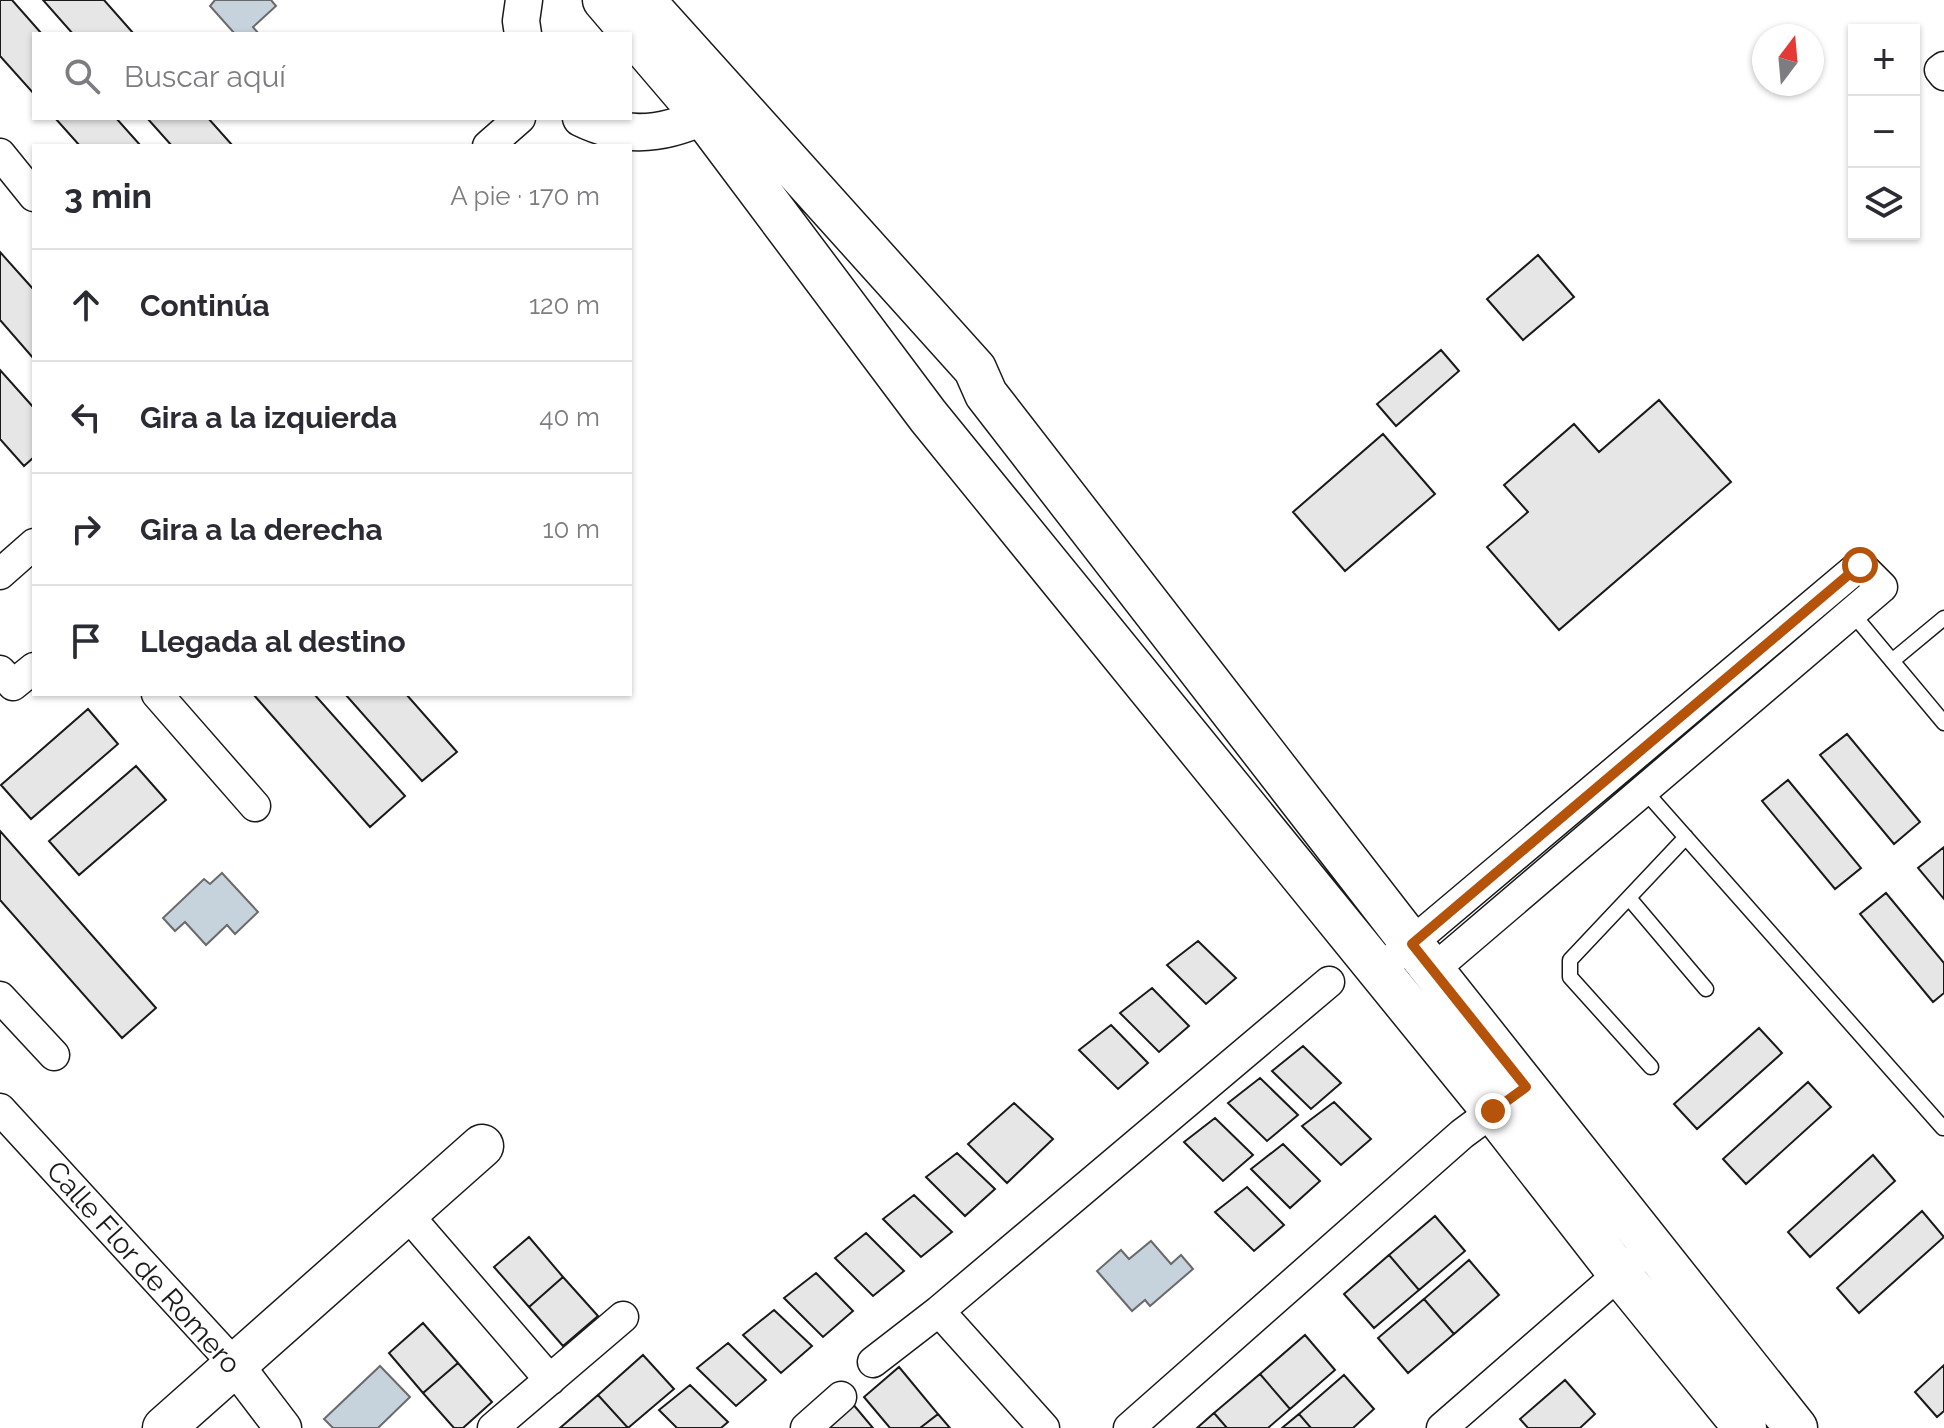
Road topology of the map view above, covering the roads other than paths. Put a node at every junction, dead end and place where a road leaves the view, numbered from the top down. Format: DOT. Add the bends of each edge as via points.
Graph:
graph roads {
  1 [pos="524,0"];
  2 [pos="604,0"];
  3 [pos="643,0"];
  4 [pos="523,32"];
  5 [pos="1944,67"];
  6 [pos="1944,75"];
  7 [pos="718,109"];
  8 [pos="518,120"];
  9 [pos="585,120"];
  10 [pos="490,144"];
  11 [pos="0,154"];
  12 [pos="32,194"];
  13 [pos="32,546"];
  14 [pos="0,574"];
  15 [pos="1852,613"];
  16 [pos="1944,618"];
  17 [pos="1892,661"];
  18 [pos="159,696"];
  19 [pos="1944,723"];
  20 [pos="1644,790"];
  21 [pos="255,806"];
  22 [pos="1686,837"];
  23 [pos="1629,898"];
  24 [pos="1422,957"];
  25 [pos="1378,970"];
  26 [pos="1329,982"];
  27 [pos="1706,989"];
  28 [pos="0,997"];
  29 [pos="54,1055"];
  30 [pos="1651,1067"];
  31 [pos="1510,1099"];
  32 [pos="0,1109"];
  33 [pos="1943,1128"];
  34 [pos="482,1146"];
  35 [pos="407,1214"];
  36 [pos="1652,1248"];
  37 [pos="1619,1273"];
  38 [pos="939,1311"];
  39 [pos="623,1317"];
  40 [pos="873,1362"];
  41 [pos="235,1365"];
  42 [pos="550,1380"];
  43 [pos="841,1397"];
  44 [pos="1782,1423"];
  45 [pos="164,1428"];
  46 [pos="283,1428"];
  47 [pos="493,1428"];
  48 [pos="806,1428"];
  49 [pos="1044,1428"];
  50 [pos="1129,1428"];
  51 [pos="1442,1428"];
  52 [pos="1745,1428"];
  1 -- 4 [label="street"];
  2 -- 7 [label="main road"];
  3 -- 7 [label="main road"];
  5 -- 6 [label="street"];
  7 -- 9 [label="street" via="656,132 623,132"];
  7 -- 24 [label="main road" via="975,369 986,394"];
  7 -- 25 [label="main road" via="928,416"];
  8 -- 10 [label="street"];
  11 -- 12 [label="street"];
  13 -- 14 [label="street"];
  15 -- 17 [label="lane"];
  15 -- 20 [label="street"];
  15 -- 24 [label="street" via="1882,587 1860,565"];
  16 -- 17 [label="lane"];
  17 -- 19 [label="lane"];
  18 -- 21 [label="street"];
  20 -- 22 [label="lane"];
  20 -- 24 [label="street"];
  22 -- 23 [label="lane"];
  22 -- 33 [label="lane"];
  23 -- 27 [label="lane"];
  23 -- 30 [label="lane" via="1570,960 1570,977"];
  24 -- 25 [label="street"];
  24 -- 31 [label="main road"];
  25 -- 31 [label="main road"];
  26 -- 38 [label="street"];
  28 -- 29 [label="street"];
  31 -- 36 [label="main road"];
  31 -- 37 [label="main road"];
  31 -- 50 [label="street" via="1462,1134"];
  32 -- 41 [label="street, Calle Flor de Romero"];
  34 -- 35 [label="main road"];
  35 -- 41 [label="main road"];
  35 -- 42 [label="street"];
  36 -- 37 [label="street"];
  36 -- 44 [label="main road"];
  37 -- 51 [label="street"];
  37 -- 52 [label="main road"];
  38 -- 40 [label="street"];
  38 -- 49 [label="street"];
  39 -- 42 [label="street"];
  41 -- 45 [label="main road"];
  41 -- 46 [label="street, Calle Flor de Romero"];
  42 -- 47 [label="street"];
  43 -- 48 [label="street"];
}
